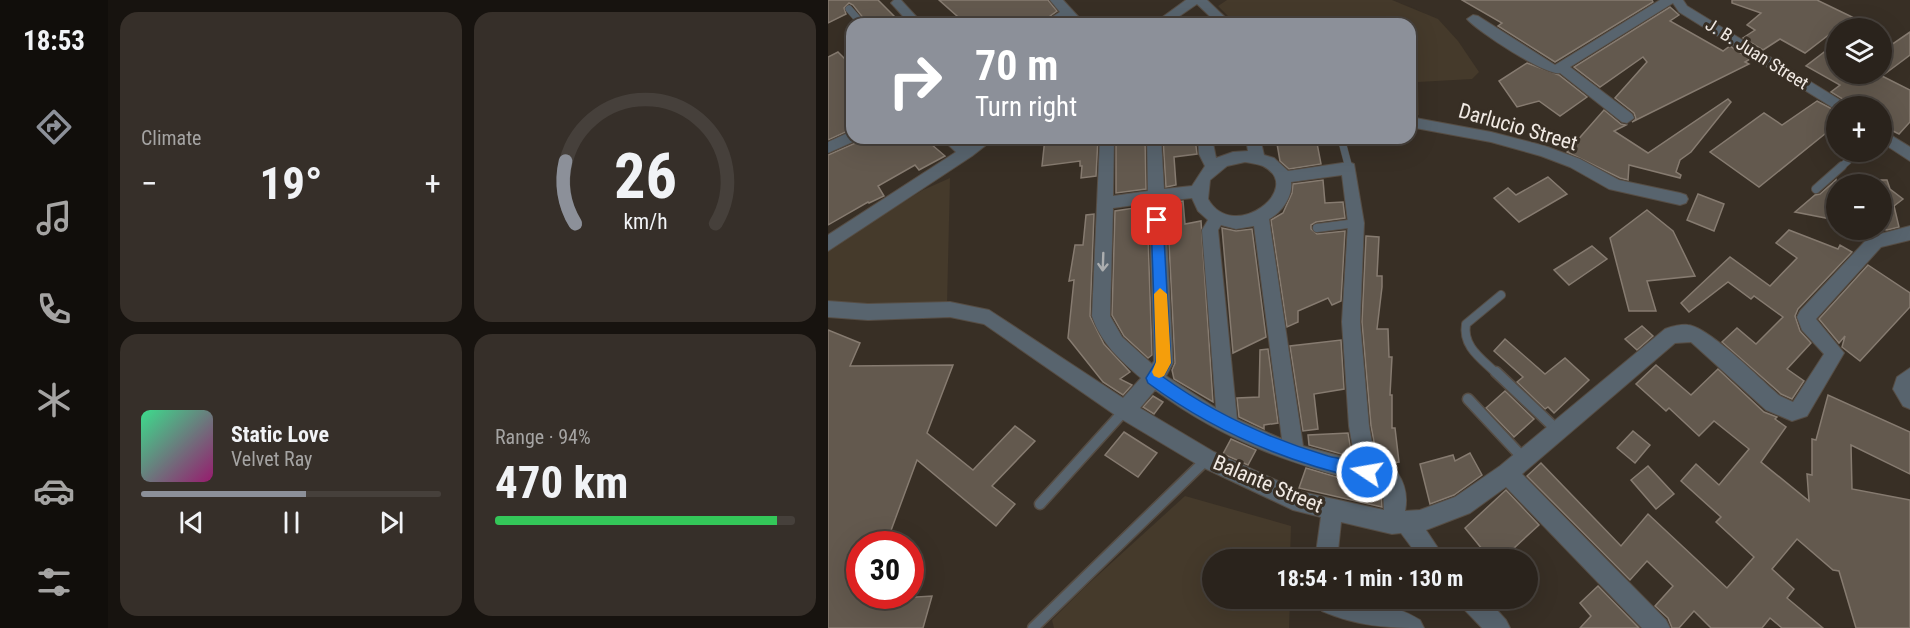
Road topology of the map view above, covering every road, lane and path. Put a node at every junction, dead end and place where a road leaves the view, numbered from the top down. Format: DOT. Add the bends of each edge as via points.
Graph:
graph roads {
  1 [pos="1056,0"];
  2 [pos="1194,0"];
  3 [pos="1200,0"];
  4 [pos="1669,0"];
  5 [pos="1677,0"];
  6 [pos="897,3"];
  7 [pos="849,9"];
  8 [pos="1069,12"];
  9 [pos="857,18"];
  10 [pos="911,18"];
  11 [pos="1058,18"];
  12 [pos="1074,18"];
  13 [pos="1168,18"];
  14 [pos="1220,18"];
  15 [pos="1473,19"];
  16 [pos="1562,68"];
  17 [pos="1826,97"];
  18 [pos="1627,118"];
  19 [pos="1416,122"];
  20 [pos="846,139"];
  21 [pos="1892,141"];
  22 [pos="956,144"];
  23 [pos="979,144"];
  24 [pos="1107,144"];
  25 [pos="1154,144"];
  26 [pos="1206,144"];
  27 [pos="1254,144"];
  28 [pos="1343,144"];
  29 [pos="828,148"];
  30 [pos="967,152"];
  31 [pos="1909,152"];
  32 [pos="1257,157"];
  33 [pos="1847,162"];
  34 [pos="1213,167"];
  35 [pos="1349,168"];
  36 [pos="1284,177"];
  37 [pos="1816,189"];
  38 [pos="1198,190"];
  39 [pos="1156,196"];
  40 [pos="1680,199"];
  41 [pos="1105,203"];
  42 [pos="1261,217"];
  43 [pos="1217,218"];
  44 [pos="1356,223"];
  45 [pos="1317,228"];
  46 [pos="1910,233"];
  47 [pos="828,244"];
  48 [pos="1501,295"];
  49 [pos="829,311"];
  50 [pos="1910,377"];
  51 [pos="1154,378"];
  52 [pos="1468,399"];
  53 [pos="1910,400"];
  54 [pos="1125,410"];
  55 [pos="1227,424"];
  56 [pos="1557,430"];
  57 [pos="1294,452"];
  58 [pos="1207,459"];
  59 [pos="1524,459"];
  60 [pos="1367,472"];
  61 [pos="1507,473"];
  62 [pos="1040,504"];
  63 [pos="1334,511"];
  64 [pos="1415,521"];
  65 [pos="1327,549"];
  66 [pos="1429,549"];
  67 [pos="1353,609"];
  68 [pos="1480,609"];
  69 [pos="1033,628"];
  70 [pos="1412,628"];
  71 [pos="1498,628"];
  72 [pos="1658,628"];
  1 -- 8 [label="street"];
  2 -- 13 [label="street"];
  3 -- 14 [label="street"];
  4 -- 16 [label="street"];
  5 -- 17 [label="street, J. B. Juan Street" via="1683,9"];
  6 -- 10 [label="street"];
  7 -- 9 [label="lane"];
  8 -- 11 [label="street"];
  8 -- 12 [label="street"];
  15 -- 16 [label="street" via="1551,70"];
  16 -- 18 [label="street"];
  19 -- 40 [label="street, Darlucio Street" via="1545,152 1615,185"];
  20 -- 29 [label="street"];
  21 -- 31 [label="street"];
  22 -- 30 [label="street"];
  23 -- 30 [label="street"];
  24 -- 41 [label="street"];
  25 -- 39 [label="street"];
  26 -- 34 [label="street"];
  27 -- 32 [label="street"];
  28 -- 35 [label="lane"];
  30 -- 47 [label="street"];
  32 -- 34 [label="street" via="1234,157"];
  32 -- 36 [label="street" via="1269,161"];
  33 -- 37 [label="lane"];
  34 -- 38 [label="street"];
  35 -- 36 [label="street"];
  35 -- 44 [label="street"];
  36 -- 42 [label="street" via="1282,200"];
  38 -- 39 [label="street"];
  38 -- 43 [label="street" via="1203,206"];
  39 -- 41 [label="street"];
  39 -- 51 [label="street" via="1164,363"];
  41 -- 51 [label="street, one-way" via="1101,315 1104,329"];
  42 -- 43 [label="street" via="1239,222"];
  42 -- 57 [label="street"];
  43 -- 55 [label="street" via="1210,230"];
  44 -- 45 [label="lane"];
  44 -- 60 [label="street" via="1351,322 1359,426"];
  46 -- 56 [label="street" via="1882,237 1875,242 1806,317 1835,354 1800,409 1792,412 1773,403 1697,336 1680,333 1671,335"];
  48 -- 56 [label="lane" via="1466,324 1464,336 1472,350"];
  49 -- 54 [label="street, Balante Street" via="974,312 989,318"];
  50 -- 53 [label="street" via="1903,389"];
  51 -- 54 [label="street"];
  51 -- 55 [label="street" via="1185,402"];
  52 -- 59 [label="lane"];
  54 -- 58 [label="street, Balante Street"];
  54 -- 62 [label="lane"];
  55 -- 57 [label="street"];
  56 -- 59 [label="street"];
  57 -- 60 [label="street"];
  58 -- 63 [label="street, Balante Street" via="1301,502"];
  58 -- 69 [label="lane"];
  59 -- 61 [label="street"];
  60 -- 64 [label="street" via="1390,479 1395,486 1396,504"];
  61 -- 64 [label="street" via="1462,505"];
  61 -- 72 [label="street"];
  63 -- 64 [label="street, Balante Street"];
  63 -- 65 [label="street"];
  64 -- 66 [label="street"];
  67 -- 70 [label="street"];
  68 -- 71 [label="street"];
}
